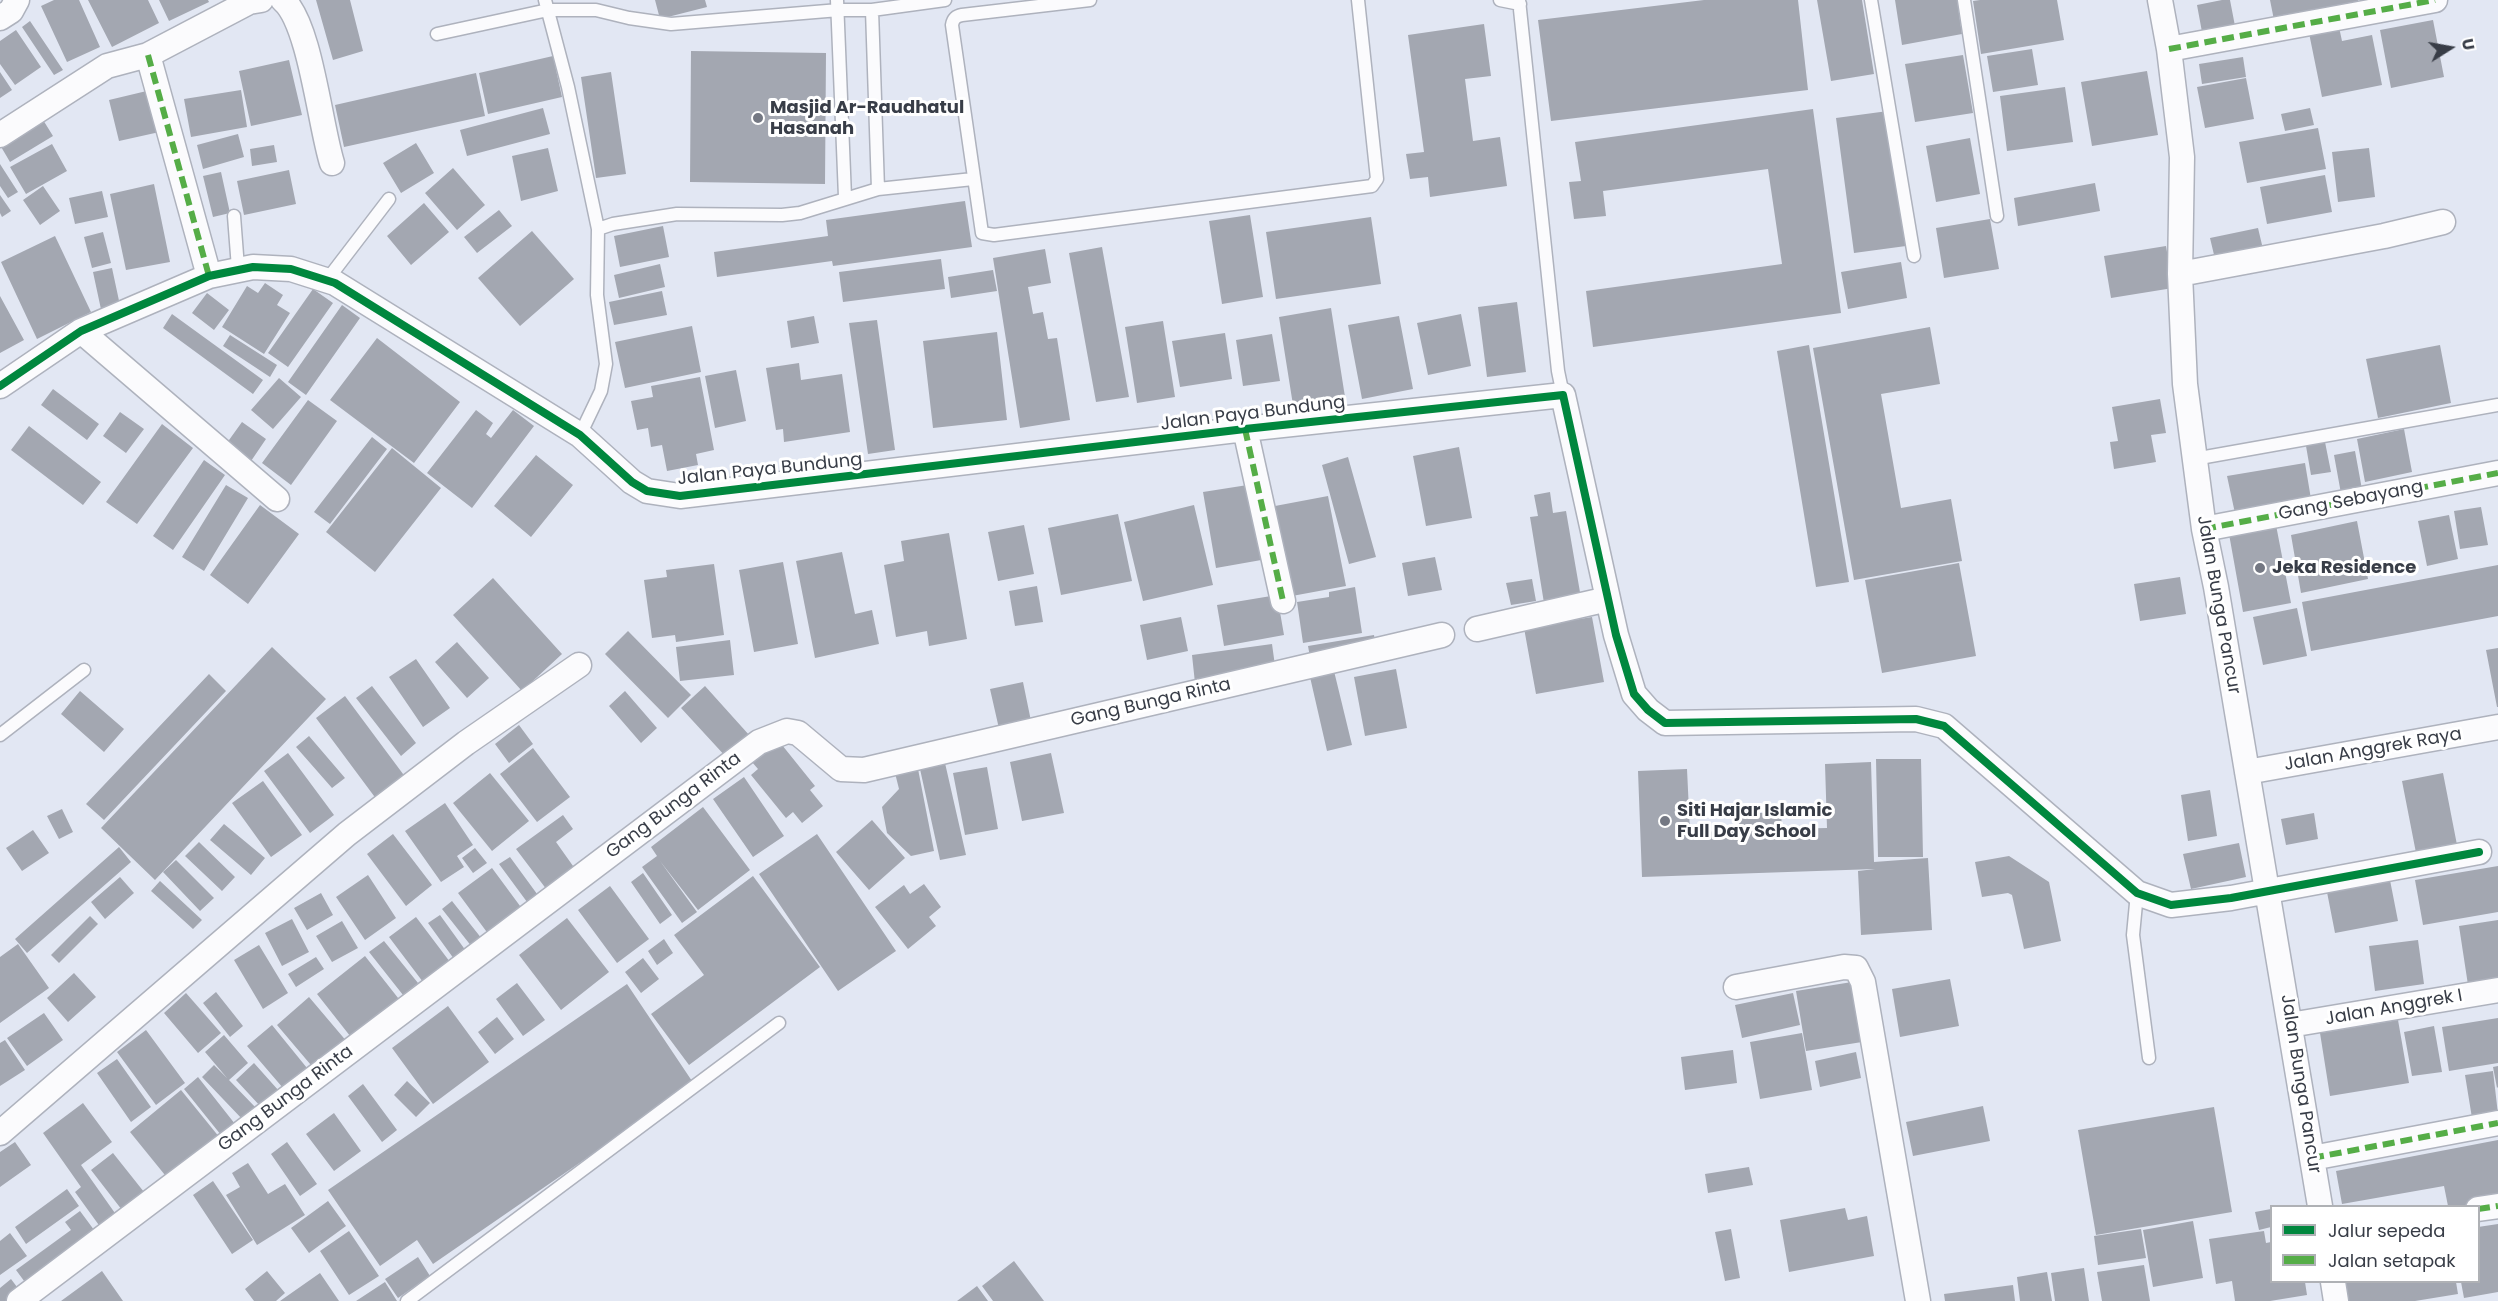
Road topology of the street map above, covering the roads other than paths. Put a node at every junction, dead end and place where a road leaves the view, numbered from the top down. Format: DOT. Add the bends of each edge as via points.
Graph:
graph roads {
  1 [pos="17,0"];
  2 [pos="261,0"];
  3 [pos="283,0"];
  4 [pos="945,0"];
  5 [pos="1090,0"];
  6 [pos="1358,0"];
  7 [pos="1500,0"];
  8 [pos="1871,0"];
  9 [pos="1964,0"];
  10 [pos="2160,0"];
  11 [pos="2435,0"];
  12 [pos="1519,2"];
  13 [pos="546,5"];
  14 [pos="838,5"];
  15 [pos="872,10"];
  16 [pos="0,18"];
  17 [pos="437,34"];
  18 [pos="2169,49"];
  19 [pos="148,55"];
  20 [pos="0,135"];
  21 [pos="332,163"];
  22 [pos="973,180"];
  23 [pos="878,189"];
  24 [pos="845,197"];
  25 [pos="389,199"];
  26 [pos="234,216"];
  27 [pos="1997,216"];
  28 [pos="2443,222"];
  29 [pos="598,230"];
  30 [pos="1914,256"];
  31 [pos="238,268"];
  32 [pos="2180,274"];
  33 [pos="209,276"];
  34 [pos="327,280"];
  35 [pos="81,331"];
  36 [pos="0,386"];
  37 [pos="1563,395"];
  38 [pos="2498,405"];
  39 [pos="1245,429"];
  40 [pos="580,435"];
  41 [pos="2194,459"];
  42 [pos="2498,473"];
  43 [pos="277,499"];
  44 [pos="2204,529"];
  45 [pos="1608,599"];
  46 [pos="1283,601"];
  47 [pos="1477,629"];
  48 [pos="1442,634"];
  49 [pos="579,665"];
  50 [pos="84,670"];
  51 [pos="2498,727"];
  52 [pos="0,735"];
  53 [pos="2247,772"];
  54 [pos="2479,852"];
  55 [pos="2267,891"];
  56 [pos="2137,893"];
  57 [pos="1736,987"];
  58 [pos="2498,990"];
  59 [pos="779,1023"];
  60 [pos="2290,1025"];
  61 [pos="2149,1058"];
  62 [pos="2498,1123"];
  63 [pos="0,1133"];
  64 [pos="2312,1158"];
  65 [pos="2320,1205"];
  66 [pos="2498,1206"];
  67 [pos="2480,1209"];
  68 [pos="2332,1283"];
  69 [pos="19,1301"];
  70 [pos="407,1301"];
  71 [pos="1918,1301"];
  72 [pos="2336,1301"];
  1 -- 16 [label="street" via="11,11"];
  2 -- 19 [label="street"];
  3 -- 21 [label="street" via="296,15"];
  4 -- 15 [label="lane"];
  5 -- 22 [label="lane" via="957,15 953,20"];
  6 -- 22 [label="lane" via="1377,179 1368,188 994,235 982,233 979,227"];
  7 -- 12 [label="lane"];
  8 -- 30 [label="lane"];
  9 -- 27 [label="lane"];
  10 -- 18 [label="street, Jalan Bunga Pancur"];
  11 -- 18 [label="street"];
  12 -- 37 [label="lane"];
  13 -- 14 [label="lane" via="671,24"];
  13 -- 17 [label="lane"];
  13 -- 29 [label="lane"];
  14 -- 15 [label="lane"];
  14 -- 24 [label="lane"];
  15 -- 23 [label="lane"];
  18 -- 32 [label="street, Jalan Bunga Pancur" via="2182,157"];
  19 -- 20 [label="street" via="107,66"];
  19 -- 33 [label="street"];
  22 -- 23 [label="lane"];
  23 -- 24 [label="lane"];
  24 -- 29 [label="lane" via="800,213 677,214"];
  25 -- 34 [label="lane"];
  26 -- 31 [label="lane"];
  28 -- 32 [label="street"];
  29 -- 40 [label="lane" via="597,295 606,364 601,391"];
  31 -- 33 [label="street, Jalan Paya Bundung"];
  31 -- 34 [label="street, Jalan Paya Bundung" via="291,269"];
  32 -- 41 [label="street, Jalan Bunga Pancur" via="2185,384"];
  33 -- 35 [label="street, Jalan Paya Bundung"];
  34 -- 40 [label="street, Jalan Paya Bundung"];
  35 -- 36 [label="street, Jalan Paya Bundung"];
  35 -- 43 [label="street"];
  37 -- 39 [label="street, Jalan Paya Bundung"];
  37 -- 45 [label="street"];
  38 -- 41 [label="lane"];
  39 -- 40 [label="street, Jalan Paya Bundung" via="680,496 647,491 632,482"];
  39 -- 46 [label="street"];
  41 -- 44 [label="street, Jalan Bunga Pancur"];
  42 -- 44 [label="street, Gang Sebayang"];
  44 -- 53 [label="street, Jalan Bunga Pancur"];
  45 -- 47 [label="street"];
  45 -- 56 [label="street" via="1634,694 1665,723 1916,719 1944,726"];
  48 -- 69 [label="street, Gang Bunga Rinta" via="864,770 841,769 798,733 775,735 749,749"];
  49 -- 63 [label="street" via="466,743 347,834"];
  50 -- 52 [label="lane"];
  51 -- 53 [label="street, Jalan Anggrek Raya"];
  53 -- 55 [label="street, Jalan Bunga Pancur"];
  54 -- 55 [label="street"];
  55 -- 56 [label="street" via="2170,905"];
  55 -- 60 [label="street, Jalan Bunga Pancur"];
  56 -- 61 [label="lane" via="2133,935"];
  57 -- 71 [label="street" via="1844,967 1856,969 1863,982"];
  58 -- 60 [label="street, Jalan Anggrek I"];
  59 -- 70 [label="lane"];
  60 -- 64 [label="street, Jalan Bunga Pancur"];
  62 -- 64 [label="street"];
  64 -- 65 [label="street, Jalan Bunga Pancur"];
  66 -- 67 [label="street"];
  68 -- 72 [label="street"];
}
